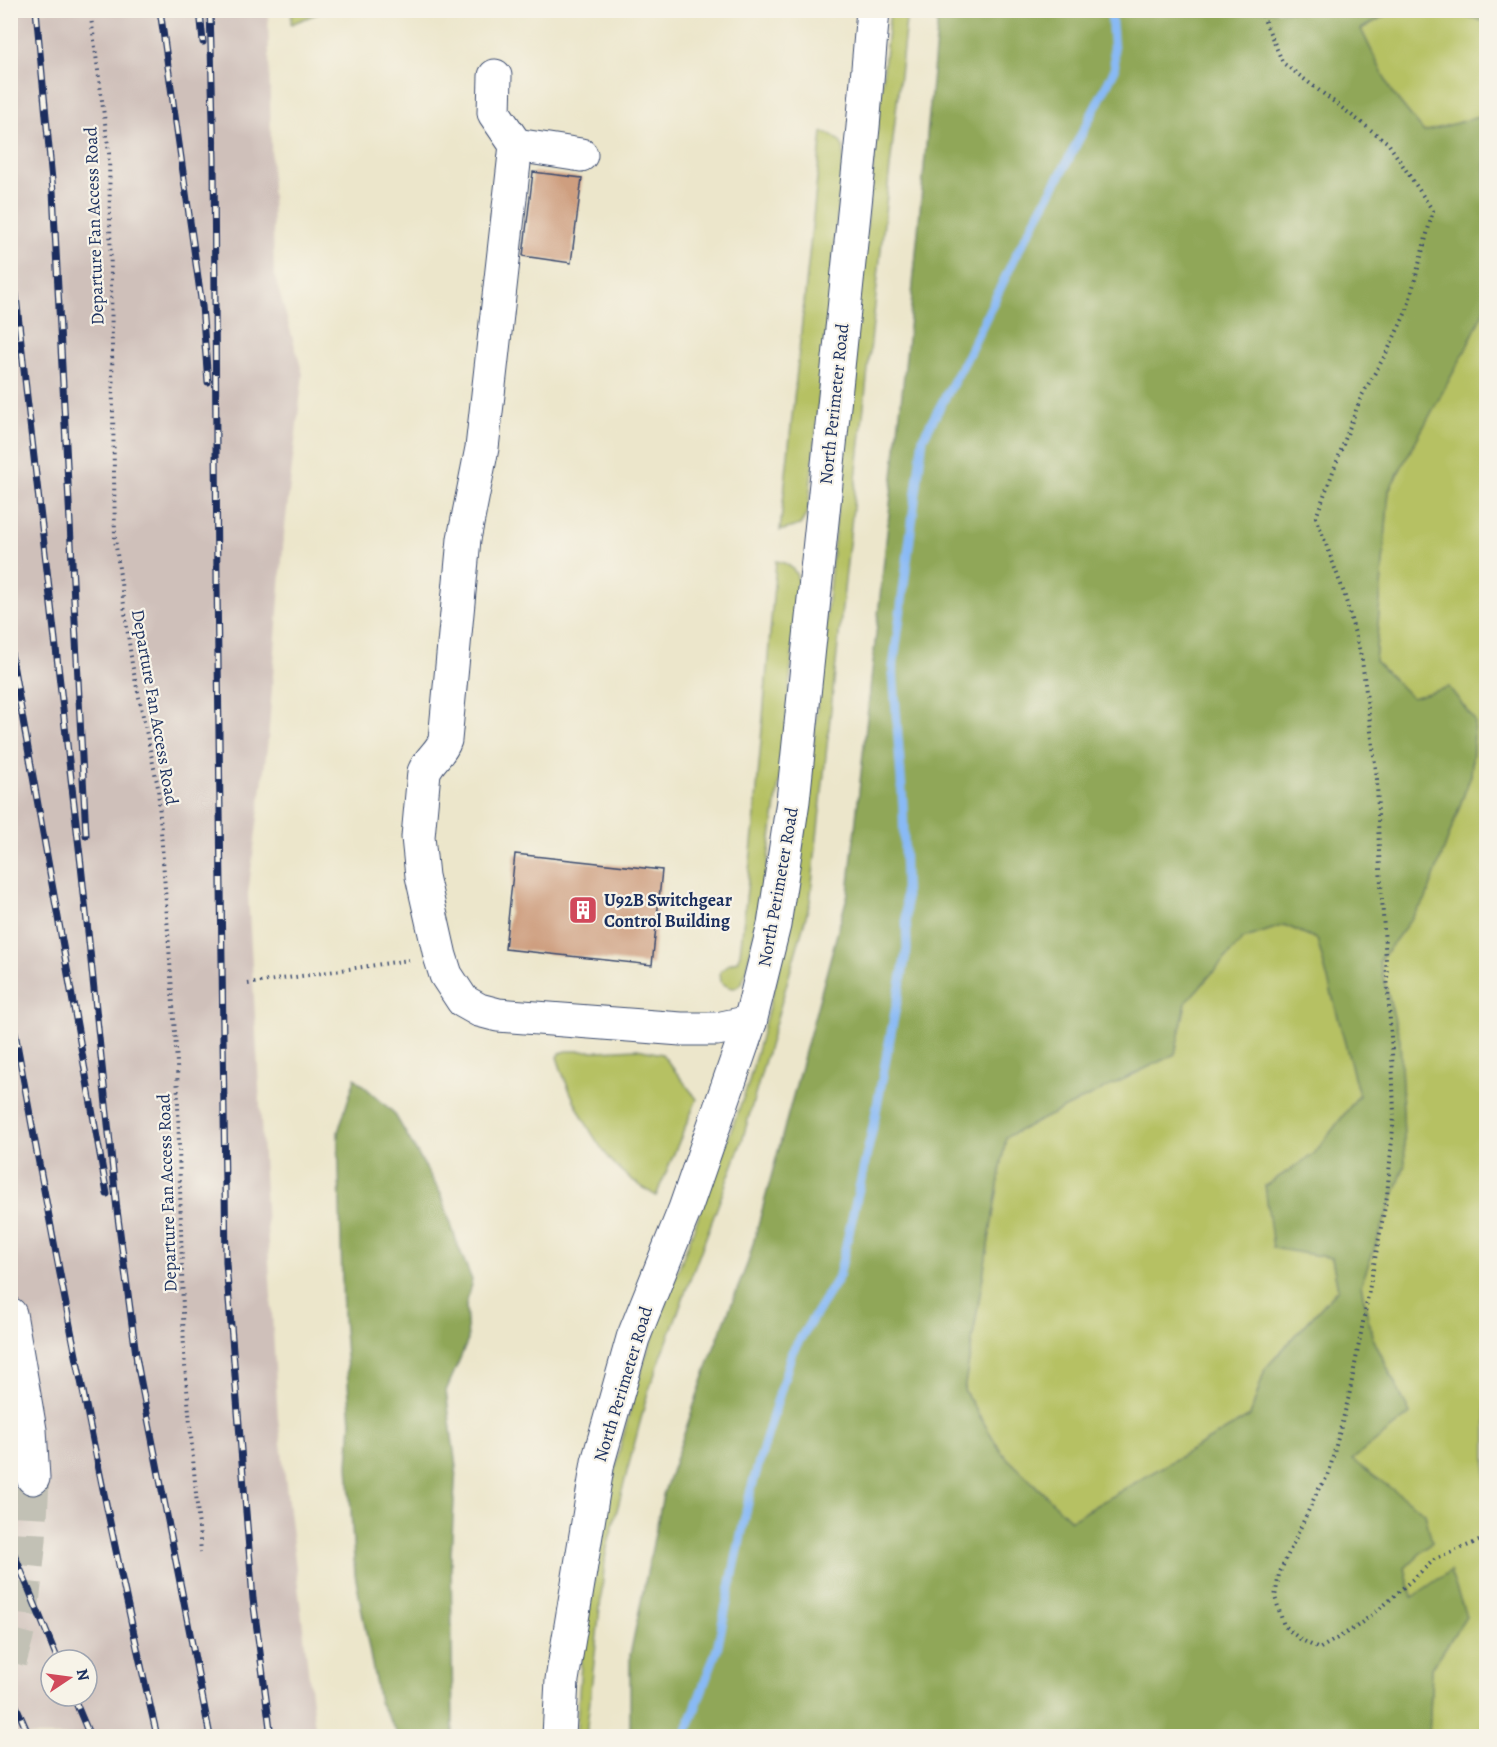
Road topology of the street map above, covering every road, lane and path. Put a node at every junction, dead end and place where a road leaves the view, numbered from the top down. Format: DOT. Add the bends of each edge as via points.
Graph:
graph roads {
  1 [pos="90,10"];
  2 [pos="873,10"];
  3 [pos="1260,10"];
  4 [pos="495,76"];
  5 [pos="516,145"];
  6 [pos="581,155"];
  7 [pos="440,956"];
  8 [pos="248,984"];
  9 [pos="750,1022"];
  10 [pos="10,1314"];
  11 [pos="33,1478"];
  12 [pos="1486,1538"];
  13 [pos="201,1552"];
  14 [pos="559,1737"];
  1 -- 13 [label="path, Departure Fan Access Road" via="108,153 115,539 132,664 158,787 177,1063 184,1354"];
  2 -- 9 [label="lane, North Perimeter Road" via="793,801 774,925"];
  3 -- 12 [label="path" via="1283,63 1388,143 1433,211 1407,310 1361,397 1316,517 1344,593 1365,681 1377,779 1394,1116 1387,1196 1349,1396 1328,1476 1279,1574 1275,1597 1284,1626 1319,1649 1356,1628 1435,1559"];
  4 -- 5 [label="lane" via="494,113"];
  5 -- 6 [label="lane"];
  5 -- 7 [label="lane" via="482,448 464,539 445,740 426,766 423,783 418,837 422,876"];
  7 -- 8 [label="path"];
  7 -- 9 [label="lane" via="446,975 464,1001 498,1015 681,1029 717,1029"];
  9 -- 14 [label="lane, North Perimeter Road" via="685,1209 633,1338 598,1462 562,1680"];
  10 -- 11 [label="lane" via="30,1430"];
}
